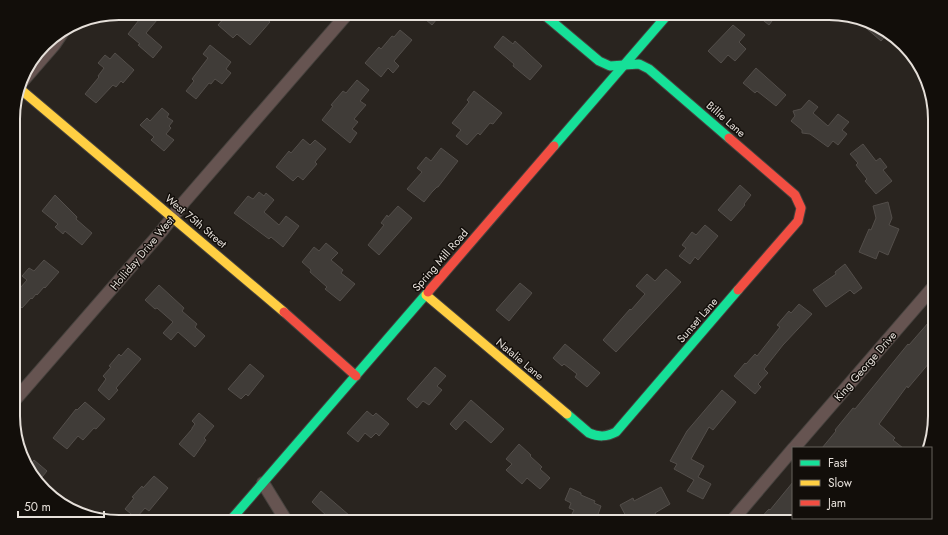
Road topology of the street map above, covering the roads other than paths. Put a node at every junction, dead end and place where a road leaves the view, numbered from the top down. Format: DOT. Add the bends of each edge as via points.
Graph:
graph roads {
  1 [pos="342,20"];
  2 [pos="550,20"];
  3 [pos="663,20"];
  4 [pos="54,45"];
  5 [pos="624,65"];
  6 [pos="33,69"];
  7 [pos="23,92"];
  8 [pos="802,209"];
  9 [pos="173,217"];
  10 [pos="928,293"];
  11 [pos="426,295"];
  12 [pos="356,376"];
  13 [pos="20,395"];
  14 [pos="602,437"];
  15 [pos="796,447"];
  16 [pos="792,451"];
  17 [pos="263,483"];
  18 [pos="235,515"];
  19 [pos="283,515"];
  20 [pos="737,515"];
  1 -- 9 [label="street, Holliday Drive West"];
  2 -- 5 [label="street, Billie Lane" via="599,61 610,66"];
  3 -- 5 [label="street, Spring Mill Road"];
  4 -- 6 [label="street"];
  5 -- 8 [label="street, Billie Lane" via="639,64 649,68 795,195"];
  5 -- 11 [label="street, Spring Mill Road"];
  7 -- 9 [label="street, West 75th Street"];
  8 -- 14 [label="street, Sunset Lane" via="798,221 616,432"];
  9 -- 12 [label="street, West 75th Street"];
  9 -- 13 [label="street, Holliday Drive West"];
  10 -- 15 [label="street, King George Drive"];
  11 -- 12 [label="street, Spring Mill Road"];
  11 -- 14 [label="street, Natalie Lane" via="589,434"];
  12 -- 17 [label="street, Spring Mill Road"];
  16 -- 20 [label="street, King George Drive"];
  17 -- 18 [label="street, Spring Mill Road"];
  17 -- 19 [label="street"];
}
